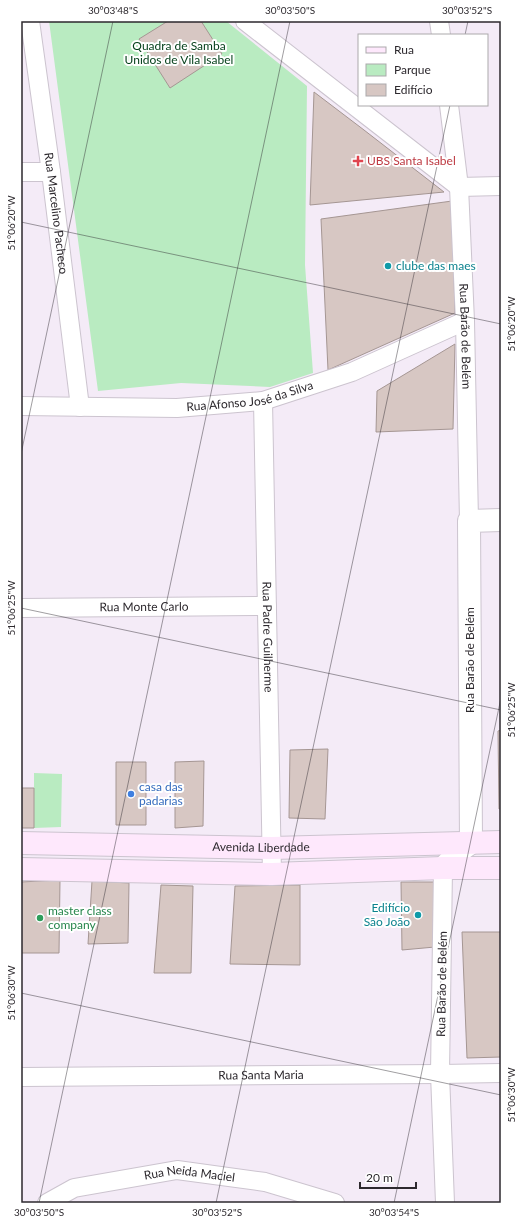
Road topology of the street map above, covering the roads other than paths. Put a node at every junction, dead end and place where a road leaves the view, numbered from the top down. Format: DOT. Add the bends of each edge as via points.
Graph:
graph roads {
  1 [pos="30,21"];
  2 [pos="245,21"];
  3 [pos="439,21"];
  4 [pos="441,34"];
  5 [pos="449,106"];
  6 [pos="21,172"];
  7 [pos="51,172"];
  8 [pos="501,186"];
  9 [pos="459,187"];
  10 [pos="465,321"];
  11 [pos="264,401"];
  12 [pos="21,406"];
  13 [pos="80,407"];
  14 [pos="501,520"];
  15 [pos="469,521"];
  16 [pos="267,606"];
  17 [pos="21,608"];
  18 [pos="501,842"];
  19 [pos="21,843"];
  20 [pos="471,843"];
  21 [pos="272,848"];
  22 [pos="443,868"];
  23 [pos="501,868"];
  24 [pos="21,869"];
  25 [pos="272,874"];
  26 [pos="501,1073"];
  27 [pos="440,1074"];
  28 [pos="21,1077"];
  29 [pos="47,1203"];
  30 [pos="335,1203"];
  31 [pos="446,1203"];
  1 -- 7 [label="street, Rua Marcelino Pacheco"];
  2 -- 9 [label="street"];
  3 -- 4 [label="street"];
  5 -- 9 [label="street, Rua Barão de Belém"];
  6 -- 7 [label="street"];
  7 -- 13 [label="street, Rua Marcelino Pacheco"];
  8 -- 9 [label="street"];
  9 -- 10 [label="street, Rua Barão de Belém"];
  10 -- 11 [label="street, Rua Afonso José da Silva" via="352,372"];
  10 -- 15 [label="street, Rua Barão de Belém"];
  11 -- 13 [label="street, Rua Afonso José da Silva" via="176,408"];
  11 -- 16 [label="street, Rua Padre Guilherme"];
  12 -- 13 [label="street, Rua Afonso José da Silva"];
  14 -- 15 [label="street"];
  15 -- 20 [label="street, Rua Barão de Belém"];
  16 -- 17 [label="street, Rua Monte Carlo"];
  16 -- 21 [label="street, Rua Padre Guilherme"];
  18 -- 20 [label="main road, Avenida Liberdade"];
  19 -- 21 [label="main road, Avenida Liberdade"];
  20 -- 21 [label="main road, Avenida Liberdade"];
  20 -- 22 [label="street"];
  21 -- 25 [label="street, Rua Padre Guilherme"];
  22 -- 23 [label="main road"];
  22 -- 25 [label="main road"];
  22 -- 27 [label="street, Rua Barão de Belém"];
  24 -- 25 [label="main road"];
  26 -- 27 [label="street, Rua Santa Maria"];
  27 -- 28 [label="street, Rua Santa Maria"];
  27 -- 31 [label="street, Rua Barão de Belém"];
  29 -- 30 [label="street, Rua Neida Maciel" via="74,1188 177,1170 265,1182"];
}
